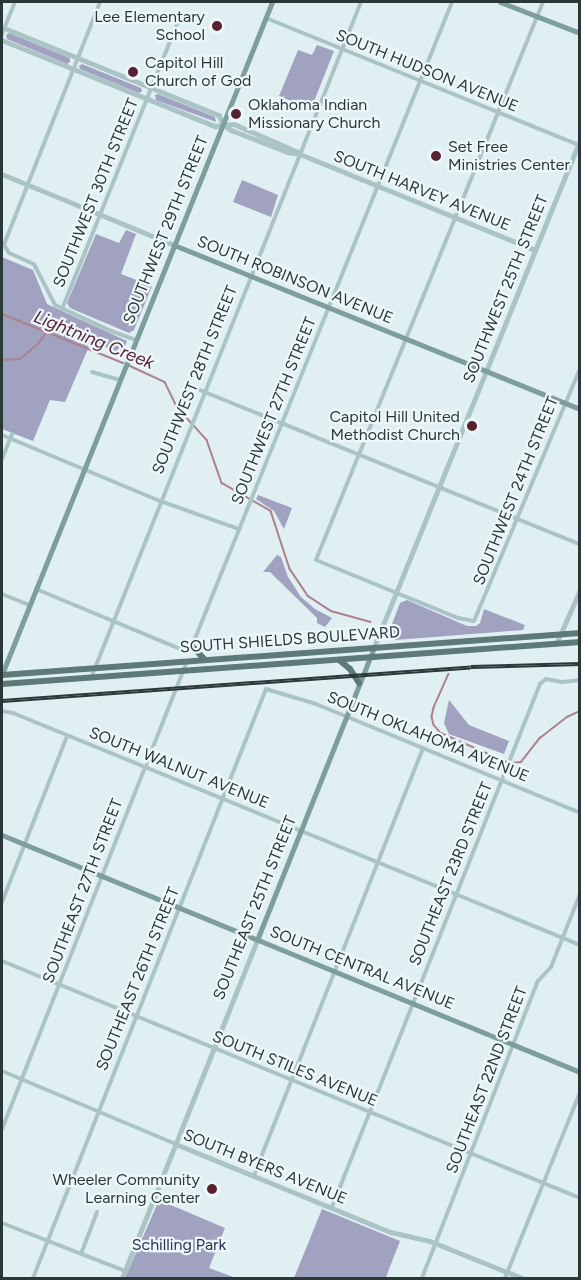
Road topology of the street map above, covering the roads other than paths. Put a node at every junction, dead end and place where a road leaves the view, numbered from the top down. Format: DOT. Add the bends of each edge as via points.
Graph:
graph roads {
  1 [pos="15,2"];
  2 [pos="100,2"];
  3 [pos="272,2"];
  4 [pos="361,2"];
  5 [pos="452,2"];
  6 [pos="500,2"];
  7 [pos="543,2"];
  8 [pos="537,16"];
  9 [pos="266,18"];
  10 [pos="179,19"];
  11 [pos="3,28"];
  12 [pos="579,33"];
  13 [pos="2,34"];
  14 [pos="2,40"];
  15 [pos="342,49"];
  16 [pos="77,58"];
  17 [pos="72,70"];
  18 [pos="420,81"];
  19 [pos="151,87"];
  20 [pos="147,99"];
  21 [pos="499,113"];
  22 [pos="223,124"];
  23 [pos="579,143"];
  24 [pos="300,154"];
  25 [pos="2,174"];
  26 [pos="27,184"];
  27 [pos="377,186"];
  28 [pos="100,214"];
  29 [pos="455,217"];
  30 [pos="174,245"];
  31 [pos="535,250"];
  32 [pos="250,276"];
  33 [pos="328,308"];
  34 [pos="62,309"];
  35 [pos="406,339"];
  36 [pos="136,340"];
  37 [pos="579,369"];
  38 [pos="486,371"];
  39 [pos="92,372"];
  40 [pos="121,377"];
  41 [pos="190,386"];
  42 [pos="203,391"];
  43 [pos="565,404"];
  44 [pos="579,410"];
  45 [pos="281,423"];
  46 [pos="2,435"];
  47 [pos="11,436"];
  48 [pos="359,454"];
  49 [pos="2,459"];
  50 [pos="84,469"];
  51 [pos="439,487"];
  52 [pos="160,501"];
  53 [pos="519,519"];
  54 [pos="239,529"];
  55 [pos="579,544"];
  56 [pos="414,548"];
  57 [pos="35,589"];
  58 [pos="579,590"];
  59 [pos="396,592"];
  60 [pos="2,594"];
  61 [pos="28,605"];
  62 [pos="113,620"];
  63 [pos="579,633"];
  64 [pos="560,634"];
  65 [pos="579,642"];
  66 [pos="556,644"];
  67 [pos="192,646"];
  68 [pos="374,647"];
  69 [pos="282,654"];
  70 [pos="369,657"];
  71 [pos="205,660"];
  72 [pos="339,660"];
  73 [pos="187,661"];
  74 [pos="283,664"];
  75 [pos="95,667"];
  76 [pos="183,671"];
  77 [pos="2,674"];
  78 [pos="91,678"];
  79 [pos="579,680"];
  80 [pos="359,682"];
  81 [pos="2,684"];
  82 [pos="266,689"];
  83 [pos="2,711"];
  84 [pos="345,716"];
  85 [pos="67,736"];
  86 [pos="423,748"];
  87 [pos="144,767"];
  88 [pos="501,780"];
  89 [pos="222,799"];
  90 [pos="579,813"];
  91 [pos="300,831"];
  92 [pos="2,835"];
  93 [pos="24,844"];
  94 [pos="378,863"];
  95 [pos="102,876"];
  96 [pos="579,894"];
  97 [pos="455,895"];
  98 [pos="2,902"];
  99 [pos="179,908"];
  100 [pos="562,937"];
  101 [pos="257,940"];
  102 [pos="579,945"];
  103 [pos="2,961"];
  104 [pos="335,971"];
  105 [pos="59,985"];
  106 [pos="412,1004"];
  107 [pos="137,1017"];
  108 [pos="513,1045"];
  109 [pos="214,1048"];
  110 [pos="2,1071"];
  111 [pos="579,1072"];
  112 [pos="21,1079"];
  113 [pos="292,1080"];
  114 [pos="579,1092"];
  115 [pos="99,1111"];
  116 [pos="369,1113"];
  117 [pos="2,1129"];
  118 [pos="176,1144"];
  119 [pos="471,1154"];
  120 [pos="254,1175"];
  121 [pos="544,1184"];
  122 [pos="579,1198"];
  123 [pos="332,1207"];
  124 [pos="97,1212"];
  125 [pos="2,1223"];
  126 [pos="48,1242"];
  127 [pos="436,1244"];
  128 [pos="81,1254"];
  129 [pos="125,1271"];
  130 [pos="507,1276"];
  131 [pos="33,1278"];
  132 [pos="122,1278"];
  133 [pos="422,1278"];
  134 [pos="522,1278"];
  1 -- 11 [label="street"];
  2 -- 16 [label="street"];
  3 -- 9 [label="main road, SOUTHWEST 29TH STREET"];
  4 -- 15 [label="street, SOUTHWEST 28TH STREET"];
  5 -- 18 [label="street, SOUTHWEST 27TH STREET"];
  6 -- 8 [label="main road"];
  7 -- 8 [label="street"];
  8 -- 12 [label="main road"];
  8 -- 21 [label="street"];
  9 -- 15 [label="street, SOUTH HUDSON AVENUE"];
  9 -- 22 [label="main road, SOUTHWEST 29TH STREET"];
  10 -- 19 [label="street, SOUTHWEST 30TH STREET"];
  11 -- 13 [label="street"];
  11 -- 16 [label="street, SOUTH HARVEY AVENUE"];
  14 -- 17 [label="street, SOUTH HARVEY AVENUE"];
  15 -- 18 [label="street, SOUTH HUDSON AVENUE"];
  15 -- 24 [label="street, SOUTHWEST 28TH STREET"];
  16 -- 17 [label="street"];
  16 -- 19 [label="street, SOUTH HARVEY AVENUE"];
  17 -- 20 [label="street, SOUTH HARVEY AVENUE"];
  17 -- 26 [label="street"];
  18 -- 21 [label="street, SOUTH HUDSON AVENUE"];
  18 -- 27 [label="street, SOUTHWEST 27TH STREET"];
  19 -- 20 [label="street, SOUTHWEST 30TH STREET"];
  19 -- 22 [label="street, SOUTH HARVEY AVENUE" via="219,115"];
  20 -- 22 [label="street, SOUTH HARVEY AVENUE" via="215,126"];
  20 -- 28 [label="street, SOUTHWEST 30TH STREET"];
  21 -- 23 [label="street, SOUTH HUDSON AVENUE"];
  21 -- 29 [label="street"];
  22 -- 24 [label="street, SOUTH HARVEY AVENUE" via="234,124"];
  22 -- 30 [label="main road, SOUTHWEST 29TH STREET"];
  23 -- 31 [label="street, SOUTHWEST 25TH STREET"];
  24 -- 27 [label="street, SOUTH HARVEY AVENUE"];
  24 -- 32 [label="street, SOUTHWEST 28TH STREET"];
  25 -- 26 [label="street, SOUTH ROBINSON AVENUE"];
  26 -- 28 [label="street, SOUTH ROBINSON AVENUE"];
  26 -- 34 [label="street" via="5,238 5,248 34,264 51,301"];
  27 -- 29 [label="street, SOUTH HARVEY AVENUE"];
  27 -- 33 [label="street, SOUTHWEST 27TH STREET"];
  28 -- 30 [label="street, SOUTH ROBINSON AVENUE"];
  28 -- 34 [label="street, SOUTHWEST 30TH STREET"];
  29 -- 31 [label="street, SOUTH HARVEY AVENUE"];
  29 -- 35 [label="street"];
  30 -- 32 [label="main road, SOUTH ROBINSON AVENUE"];
  30 -- 36 [label="main road, SOUTHWEST 29TH STREET"];
  31 -- 38 [label="street, SOUTHWEST 25TH STREET"];
  32 -- 33 [label="main road, SOUTH ROBINSON AVENUE"];
  32 -- 42 [label="street, SOUTHWEST 28TH STREET"];
  33 -- 35 [label="main road, SOUTH ROBINSON AVENUE"];
  33 -- 45 [label="street, SOUTHWEST 27TH STREET"];
  34 -- 36 [label="street"];
  35 -- 38 [label="main road, SOUTH ROBINSON AVENUE"];
  35 -- 48 [label="street"];
  36 -- 40 [label="main road, SOUTHWEST 29TH STREET"];
  37 -- 43 [label="street, SOUTHWEST 24TH STREET"];
  38 -- 43 [label="main road, SOUTH ROBINSON AVENUE"];
  38 -- 51 [label="street, SOUTHWEST 25TH STREET"];
  39 -- 40 [label="street"];
  40 -- 50 [label="main road, SOUTHWEST 29TH STREET"];
  41 -- 42 [label="street"];
  42 -- 45 [label="street"];
  42 -- 52 [label="street, SOUTHWEST 28TH STREET"];
  43 -- 44 [label="main road, SOUTH ROBINSON AVENUE"];
  43 -- 53 [label="street, SOUTHWEST 24TH STREET"];
  45 -- 48 [label="street"];
  45 -- 54 [label="street, SOUTHWEST 27TH STREET"];
  46 -- 47 [label="street"];
  47 -- 49 [label="street"];
  47 -- 50 [label="street"];
  48 -- 51 [label="street"];
  48 -- 59 [label="street" via="316,560"];
  50 -- 52 [label="street"];
  50 -- 57 [label="main road, SOUTHWEST 29TH STREET"];
  51 -- 53 [label="street"];
  51 -- 56 [label="street, SOUTHWEST 25TH STREET"];
  52 -- 54 [label="street"];
  52 -- 62 [label="street, SOUTHWEST 28TH STREET"];
  53 -- 55 [label="street"];
  53 -- 59 [label="street, SOUTHWEST 24TH STREET" via="474,621"];
  54 -- 67 [label="street"];
  56 -- 59 [label="street, SOUTHEAST 25TH STREET"];
  57 -- 61 [label="main road, SOUTHWEST 29TH STREET"];
  57 -- 62 [label="street"];
  58 -- 64 [label="street"];
  59 -- 68 [label="street, SOUTHEAST 25TH STREET"];
  60 -- 61 [label="street"];
  61 -- 77 [label="main road, SOUTHWEST 29TH STREET"];
  62 -- 67 [label="street" via="180,649"];
  62 -- 75 [label="street, SOUTHWEST 28TH STREET"];
  63 -- 64 [label="main road, SOUTH SHIELDS BOULEVARD"];
  64 -- 66 [label="street"];
  64 -- 68 [label="main road, SOUTH SHIELDS BOULEVARD"];
  65 -- 66 [label="main road, SOUTH SHIELDS BOULEVARD"];
  66 -- 70 [label="main road, SOUTH SHIELDS BOULEVARD"];
  67 -- 71 [label="main road"];
  68 -- 69 [label="main road, SOUTH SHIELDS BOULEVARD"];
  68 -- 70 [label="main road, SOUTHEAST 25TH STREET"];
  69 -- 71 [label="main road, SOUTH SHIELDS BOULEVARD"];
  69 -- 74 [label="main road"];
  70 -- 72 [label="main road, SOUTH SHIELDS BOULEVARD"];
  70 -- 80 [label="main road, SOUTHEAST 25TH STREET"];
  71 -- 73 [label="main road, SOUTH SHIELDS BOULEVARD"];
  72 -- 74 [label="main road, SOUTH SHIELDS BOULEVARD"];
  72 -- 80 [label="main road"];
  73 -- 75 [label="main road, SOUTH SHIELDS BOULEVARD"];
  73 -- 76 [label="street, SOUTHEAST 27TH STREET"];
  74 -- 76 [label="main road, SOUTH SHIELDS BOULEVARD"];
  75 -- 77 [label="main road, SOUTH SHIELDS BOULEVARD"];
  75 -- 78 [label="street, SOUTHWEST 28TH STREET"];
  76 -- 78 [label="main road, SOUTH SHIELDS BOULEVARD"];
  76 -- 87 [label="street, SOUTHEAST 27TH STREET"];
  78 -- 81 [label="main road, SOUTH SHIELDS BOULEVARD"];
  79 -- 88 [label="street, SOUTHEAST 23RD STREET" via="546,679 540,684"];
  80 -- 84 [label="main road, SOUTHEAST 25TH STREET"];
  82 -- 84 [label="street, SOUTH OKLAHOMA AVENUE"];
  82 -- 89 [label="street, SOUTHEAST 26TH STREET"];
  83 -- 85 [label="street, SOUTH WALNUT AVENUE"];
  84 -- 86 [label="street, SOUTH OKLAHOMA AVENUE"];
  84 -- 91 [label="main road, SOUTHEAST 25TH STREET"];
  85 -- 87 [label="street, SOUTH WALNUT AVENUE"];
  85 -- 93 [label="street"];
  86 -- 88 [label="street, SOUTH OKLAHOMA AVENUE"];
  86 -- 94 [label="street"];
  87 -- 89 [label="street, SOUTH WALNUT AVENUE"];
  87 -- 95 [label="street, SOUTHEAST 27TH STREET"];
  88 -- 90 [label="street, SOUTH OKLAHOMA AVENUE"];
  88 -- 97 [label="street, SOUTHEAST 23RD STREET"];
  89 -- 91 [label="street, SOUTH WALNUT AVENUE"];
  89 -- 99 [label="street, SOUTHEAST 26TH STREET"];
  91 -- 94 [label="street, SOUTH WALNUT AVENUE"];
  91 -- 101 [label="main road, SOUTHEAST 25TH STREET"];
  92 -- 93 [label="main road, SOUTH CENTRAL AVENUE"];
  93 -- 95 [label="main road, SOUTH CENTRAL AVENUE"];
  93 -- 98 [label="street"];
  94 -- 97 [label="street, SOUTH WALNUT AVENUE"];
  94 -- 104 [label="street"];
  95 -- 99 [label="main road, SOUTH CENTRAL AVENUE"];
  95 -- 105 [label="street, SOUTHEAST 27TH STREET"];
  96 -- 100 [label="street, SOUTHEAST 22ND STREET"];
  97 -- 100 [label="street, SOUTH WALNUT AVENUE"];
  97 -- 106 [label="street, SOUTHEAST 23RD STREET"];
  99 -- 101 [label="main road, SOUTH CENTRAL AVENUE"];
  99 -- 107 [label="street, SOUTHEAST 26TH STREET"];
  100 -- 102 [label="street, SOUTH WALNUT AVENUE"];
  100 -- 108 [label="street, SOUTHEAST 22ND STREET" via="551,967 539,978"];
  101 -- 104 [label="main road, SOUTH CENTRAL AVENUE"];
  101 -- 109 [label="street, SOUTHEAST 25TH STREET"];
  103 -- 105 [label="street, SOUTH STILES AVENUE"];
  104 -- 106 [label="main road, SOUTH CENTRAL AVENUE"];
  104 -- 113 [label="street"];
  105 -- 107 [label="street, SOUTH STILES AVENUE"];
  105 -- 112 [label="street, SOUTHEAST 27TH STREET"];
  106 -- 108 [label="main road, SOUTH CENTRAL AVENUE"];
  106 -- 116 [label="street, SOUTHEAST 23RD STREET"];
  107 -- 109 [label="street, SOUTH STILES AVENUE"];
  107 -- 115 [label="street, SOUTHEAST 26TH STREET"];
  108 -- 111 [label="main road, SOUTH CENTRAL AVENUE"];
  108 -- 119 [label="street, SOUTHEAST 22ND STREET"];
  109 -- 113 [label="street, SOUTH STILES AVENUE"];
  109 -- 118 [label="street, SOUTHEAST 25TH STREET"];
  110 -- 112 [label="street, SOUTH BYERS AVENUE"];
  112 -- 115 [label="street, SOUTH BYERS AVENUE"];
  112 -- 117 [label="street, SOUTHEAST 27TH STREET"];
  113 -- 116 [label="street, SOUTH STILES AVENUE"];
  113 -- 120 [label="street"];
  114 -- 121 [label="street"];
  115 -- 118 [label="street, SOUTH BYERS AVENUE"];
  115 -- 126 [label="street, SOUTHEAST 26TH STREET"];
  116 -- 119 [label="street, SOUTH STILES AVENUE"];
  116 -- 123 [label="street, SOUTHEAST 23RD STREET"];
  118 -- 120 [label="street, SOUTH BYERS AVENUE"];
  118 -- 129 [label="street, SOUTHEAST 25TH STREET"];
  119 -- 121 [label="street, SOUTH STILES AVENUE"];
  119 -- 127 [label="street, SOUTHEAST 22ND STREET"];
  120 -- 123 [label="street, SOUTH BYERS AVENUE"];
  121 -- 122 [label="street, SOUTH STILES AVENUE"];
  121 -- 130 [label="street"];
  123 -- 127 [label="street, SOUTH BYERS AVENUE" via="394,1233"];
  124 -- 128 [label="street"];
  125 -- 126 [label="street"];
  126 -- 128 [label="street"];
  126 -- 131 [label="street, SOUTHEAST 26TH STREET"];
  127 -- 130 [label="street, SOUTH BYERS AVENUE"];
  127 -- 133 [label="street, SOUTHEAST 22ND STREET"];
  128 -- 129 [label="street"];
  129 -- 132 [label="street, SOUTHEAST 25TH STREET"];
  130 -- 134 [label="street, SOUTH BYERS AVENUE"];
}
